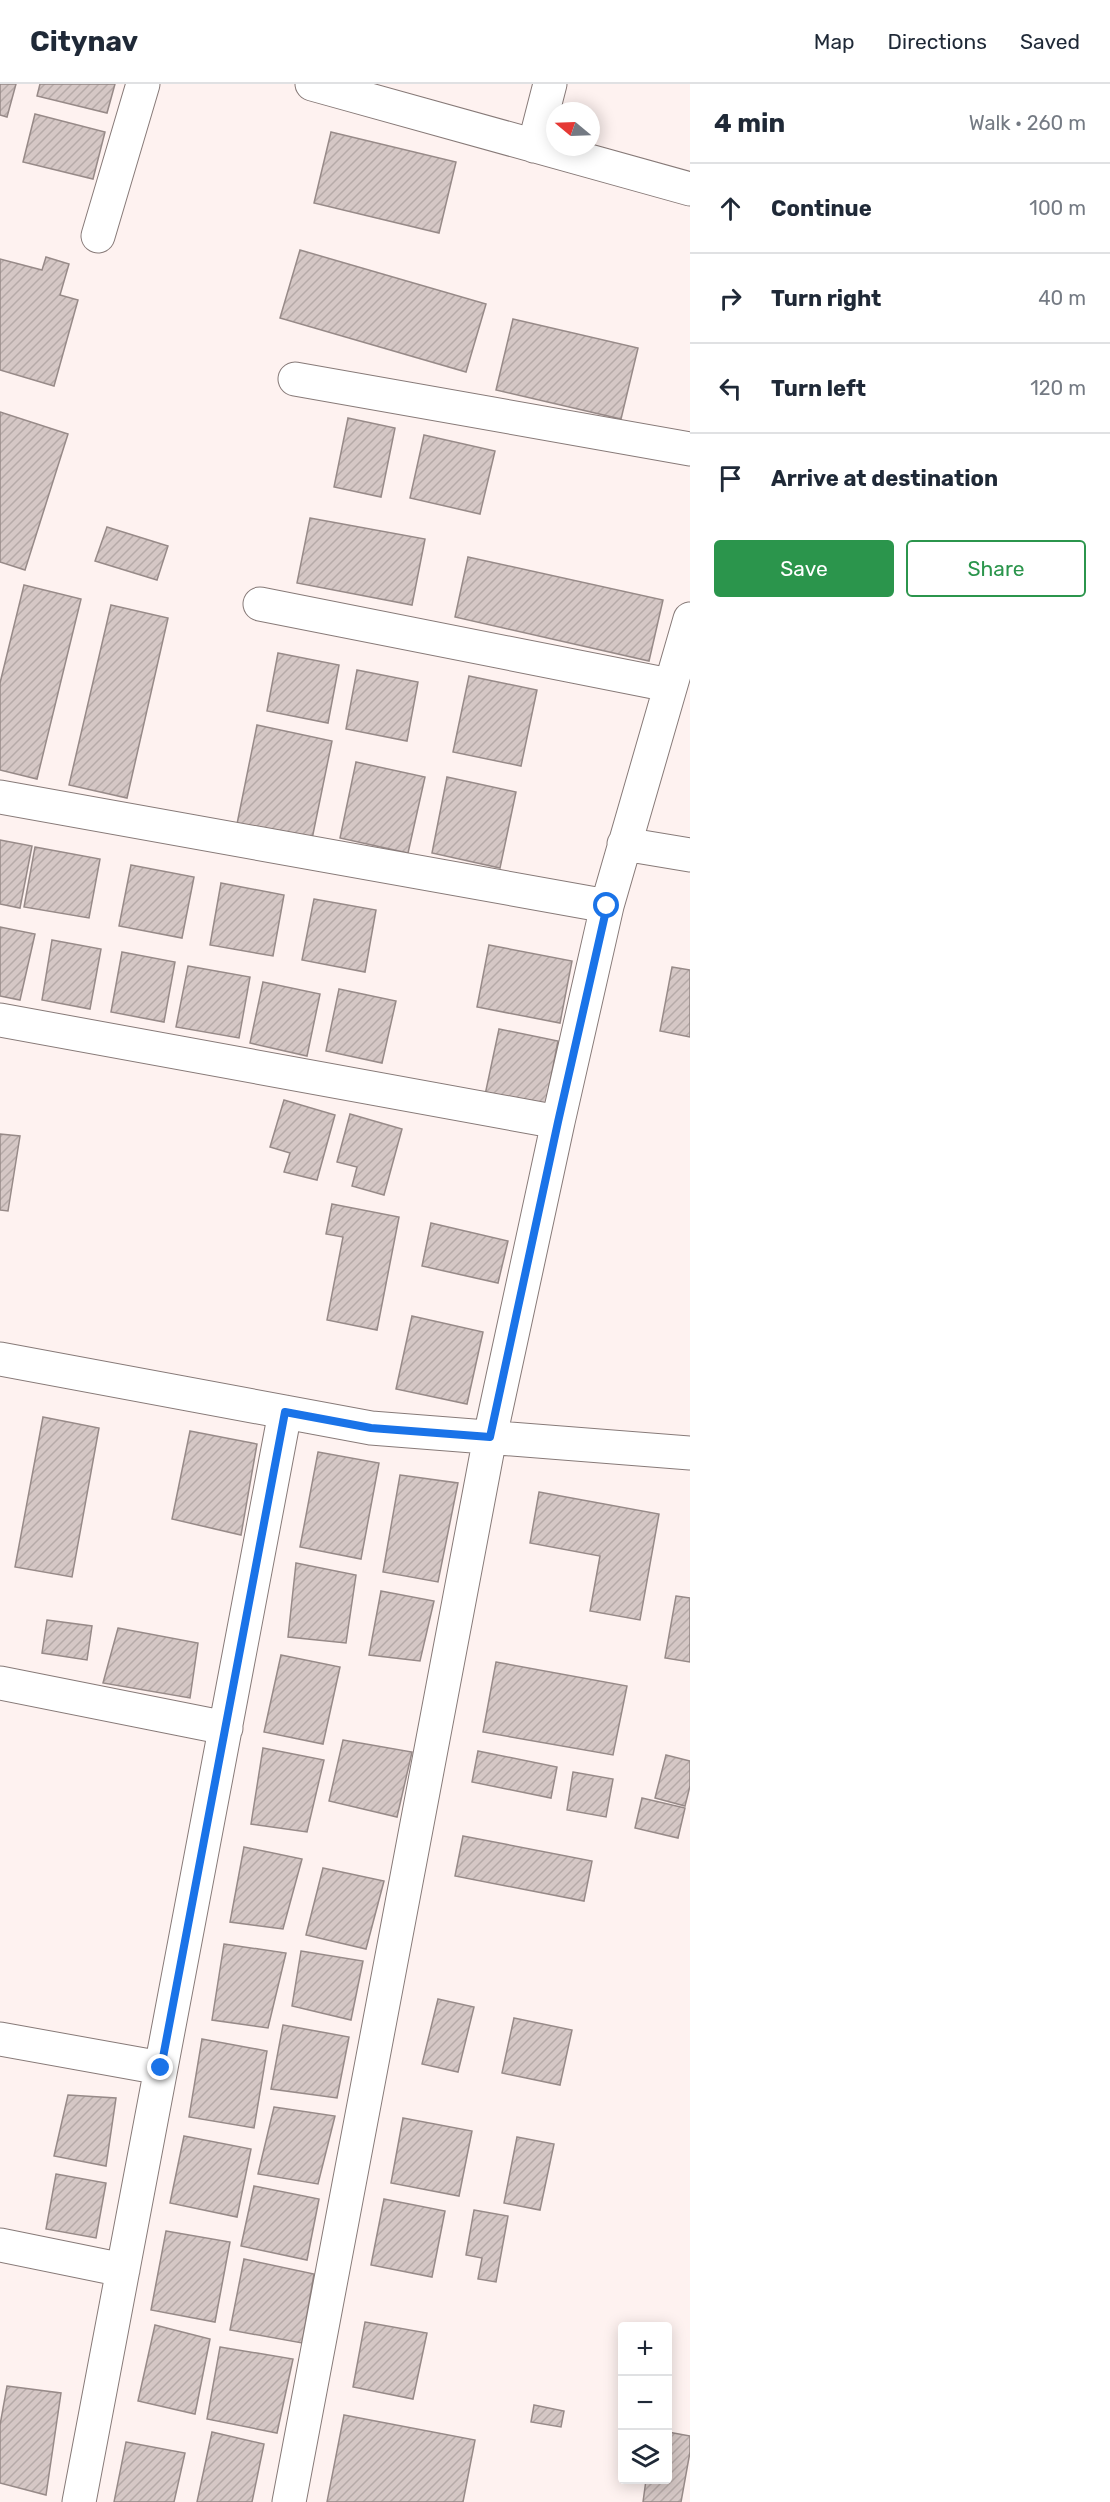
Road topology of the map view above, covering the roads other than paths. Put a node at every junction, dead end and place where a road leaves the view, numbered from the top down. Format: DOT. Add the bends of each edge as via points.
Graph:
graph roads {
  1 [pos="142,84"];
  2 [pos="312,84"];
  3 [pos="550,84"];
  4 [pos="534,146"];
  5 [pos="690,189"];
  6 [pos="98,236"];
  7 [pos="295,379"];
  8 [pos="690,449"];
  9 [pos="260,604"];
  10 [pos="690,619"];
  11 [pos="669,685"];
  12 [pos="0,796"];
  13 [pos="624,844"];
  14 [pos="690,855"];
  15 [pos="607,906"];
  16 [pos="0,1020"];
  17 [pos="558,1122"];
  18 [pos="0,1359"];
  19 [pos="285,1412"];
  20 [pos="490,1437"];
  21 [pos="690,1453"];
  22 [pos="0,1683"];
  23 [pos="225,1728"];
  24 [pos="0,2039"];
  25 [pos="161,2068"];
  26 [pos="0,2245"];
  27 [pos="123,2270"];
  28 [pos="79,2502"];
  29 [pos="289,2502"];
  1 -- 6 [label="street"];
  2 -- 4 [label="street"];
  3 -- 4 [label="street"];
  4 -- 5 [label="street"];
  7 -- 8 [label="street"];
  9 -- 11 [label="street"];
  10 -- 11 [label="street"];
  11 -- 13 [label="street"];
  12 -- 15 [label="street"];
  13 -- 14 [label="street"];
  13 -- 15 [label="street"];
  15 -- 17 [label="street"];
  16 -- 17 [label="street"];
  17 -- 20 [label="street"];
  18 -- 19 [label="street"];
  19 -- 20 [label="street" via="371,1428"];
  19 -- 23 [label="street"];
  20 -- 21 [label="street"];
  20 -- 29 [label="street"];
  22 -- 23 [label="street"];
  23 -- 25 [label="street"];
  24 -- 25 [label="street"];
  25 -- 27 [label="street"];
  26 -- 27 [label="street"];
  27 -- 28 [label="street"];
}
